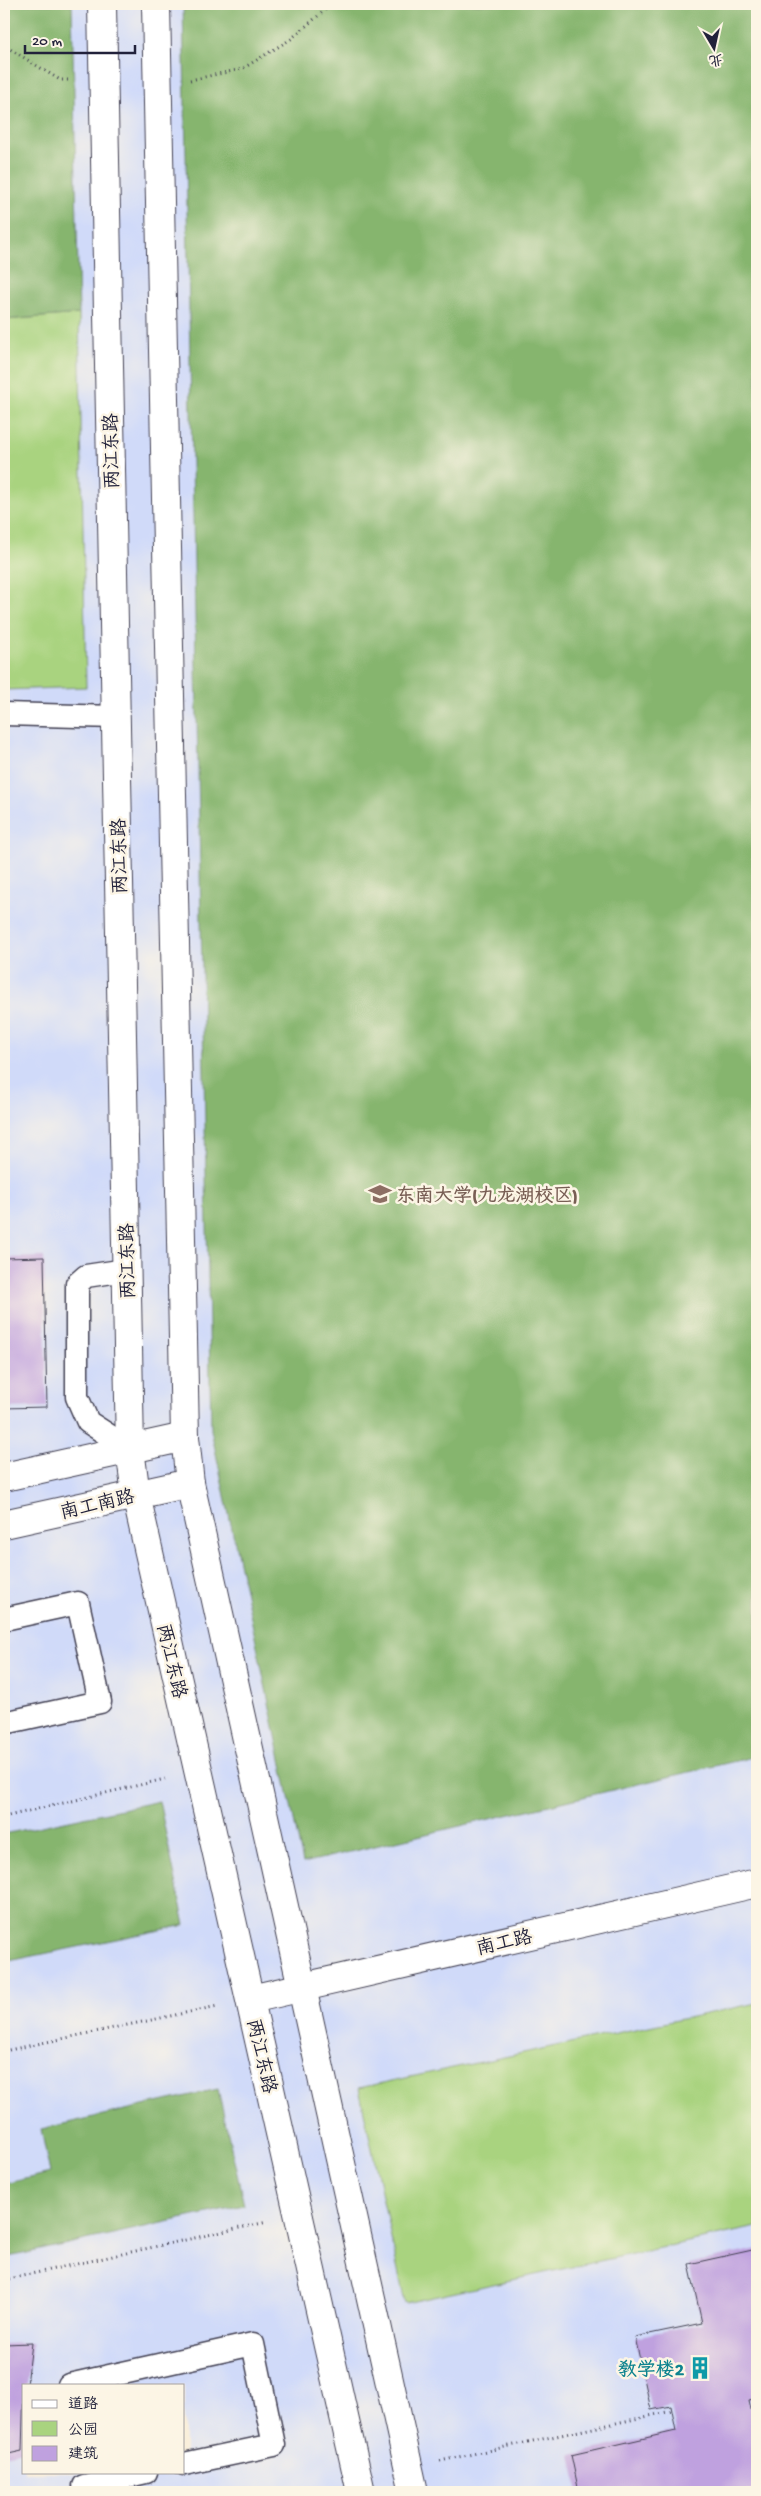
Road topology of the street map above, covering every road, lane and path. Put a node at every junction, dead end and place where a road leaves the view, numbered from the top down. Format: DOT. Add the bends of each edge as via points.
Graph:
graph roads {
  1 [pos="102,4"];
  2 [pos="156,4"];
  3 [pos="332,4"];
  4 [pos="4,42"];
  5 [pos="103,79"];
  6 [pos="158,86"];
  7 [pos="4,714"];
  8 [pos="115,717"];
  9 [pos="126,1270"];
  10 [pos="185,1436"];
  11 [pos="130,1449"];
  12 [pos="4,1477"];
  13 [pos="190,1483"];
  14 [pos="136,1495"];
  15 [pos="4,1524"];
  16 [pos="4,1619"];
  17 [pos="4,1723"];
  18 [pos="198,1771"];
  19 [pos="4,1817"];
  20 [pos="757,1883"];
  21 [pos="303,1987"];
  22 [pos="250,1999"];
  23 [pos="4,2051"];
  24 [pos="299,2215"];
  25 [pos="4,2280"];
  26 [pos="73,2384"];
  27 [pos="672,2411"];
  28 [pos="185,2464"];
  29 [pos="135,2474"];
  30 [pos="411,2480"];
  31 [pos="84,2483"];
  32 [pos="361,2492"];
  1 -- 5 [label="street, 两江东路"];
  2 -- 6 [label="street"];
  3 -- 6 [label="path" via="291,40 242,69"];
  4 -- 5 [label="path" via="60,80"];
  5 -- 8 [label="street, 两江东路"];
  6 -- 10 [label="street"];
  7 -- 8 [label="lane"];
  8 -- 9 [label="street, 两江东路"];
  9 -- 11 [label="street, 两江东路"];
  9 -- 11 [label="lane" via="86,1276 77,1284 77,1397 88,1422"];
  10 -- 11 [label="street"];
  10 -- 13 [label="street"];
  11 -- 12 [label="street"];
  11 -- 14 [label="street, 两江东路"];
  13 -- 14 [label="street, 南工南路"];
  13 -- 21 [label="street"];
  14 -- 15 [label="street, 南工南路"];
  14 -- 18 [label="street, 两江东路"];
  16 -- 17 [label="lane" via="78,1603 100,1702"];
  18 -- 19 [label="path"];
  18 -- 22 [label="street, 两江东路"];
  20 -- 21 [label="street, 南工路"];
  21 -- 22 [label="street, 南工路"];
  21 -- 30 [label="street"];
  22 -- 23 [label="path"];
  22 -- 24 [label="street, 两江东路"];
  24 -- 25 [label="path"];
  24 -- 32 [label="street, 两江东路"];
  26 -- 28 [label="lane" via="253,2344 274,2444"];
  27 -- 30 [label="path"];
  29 -- 31 [label="lane"];
}
